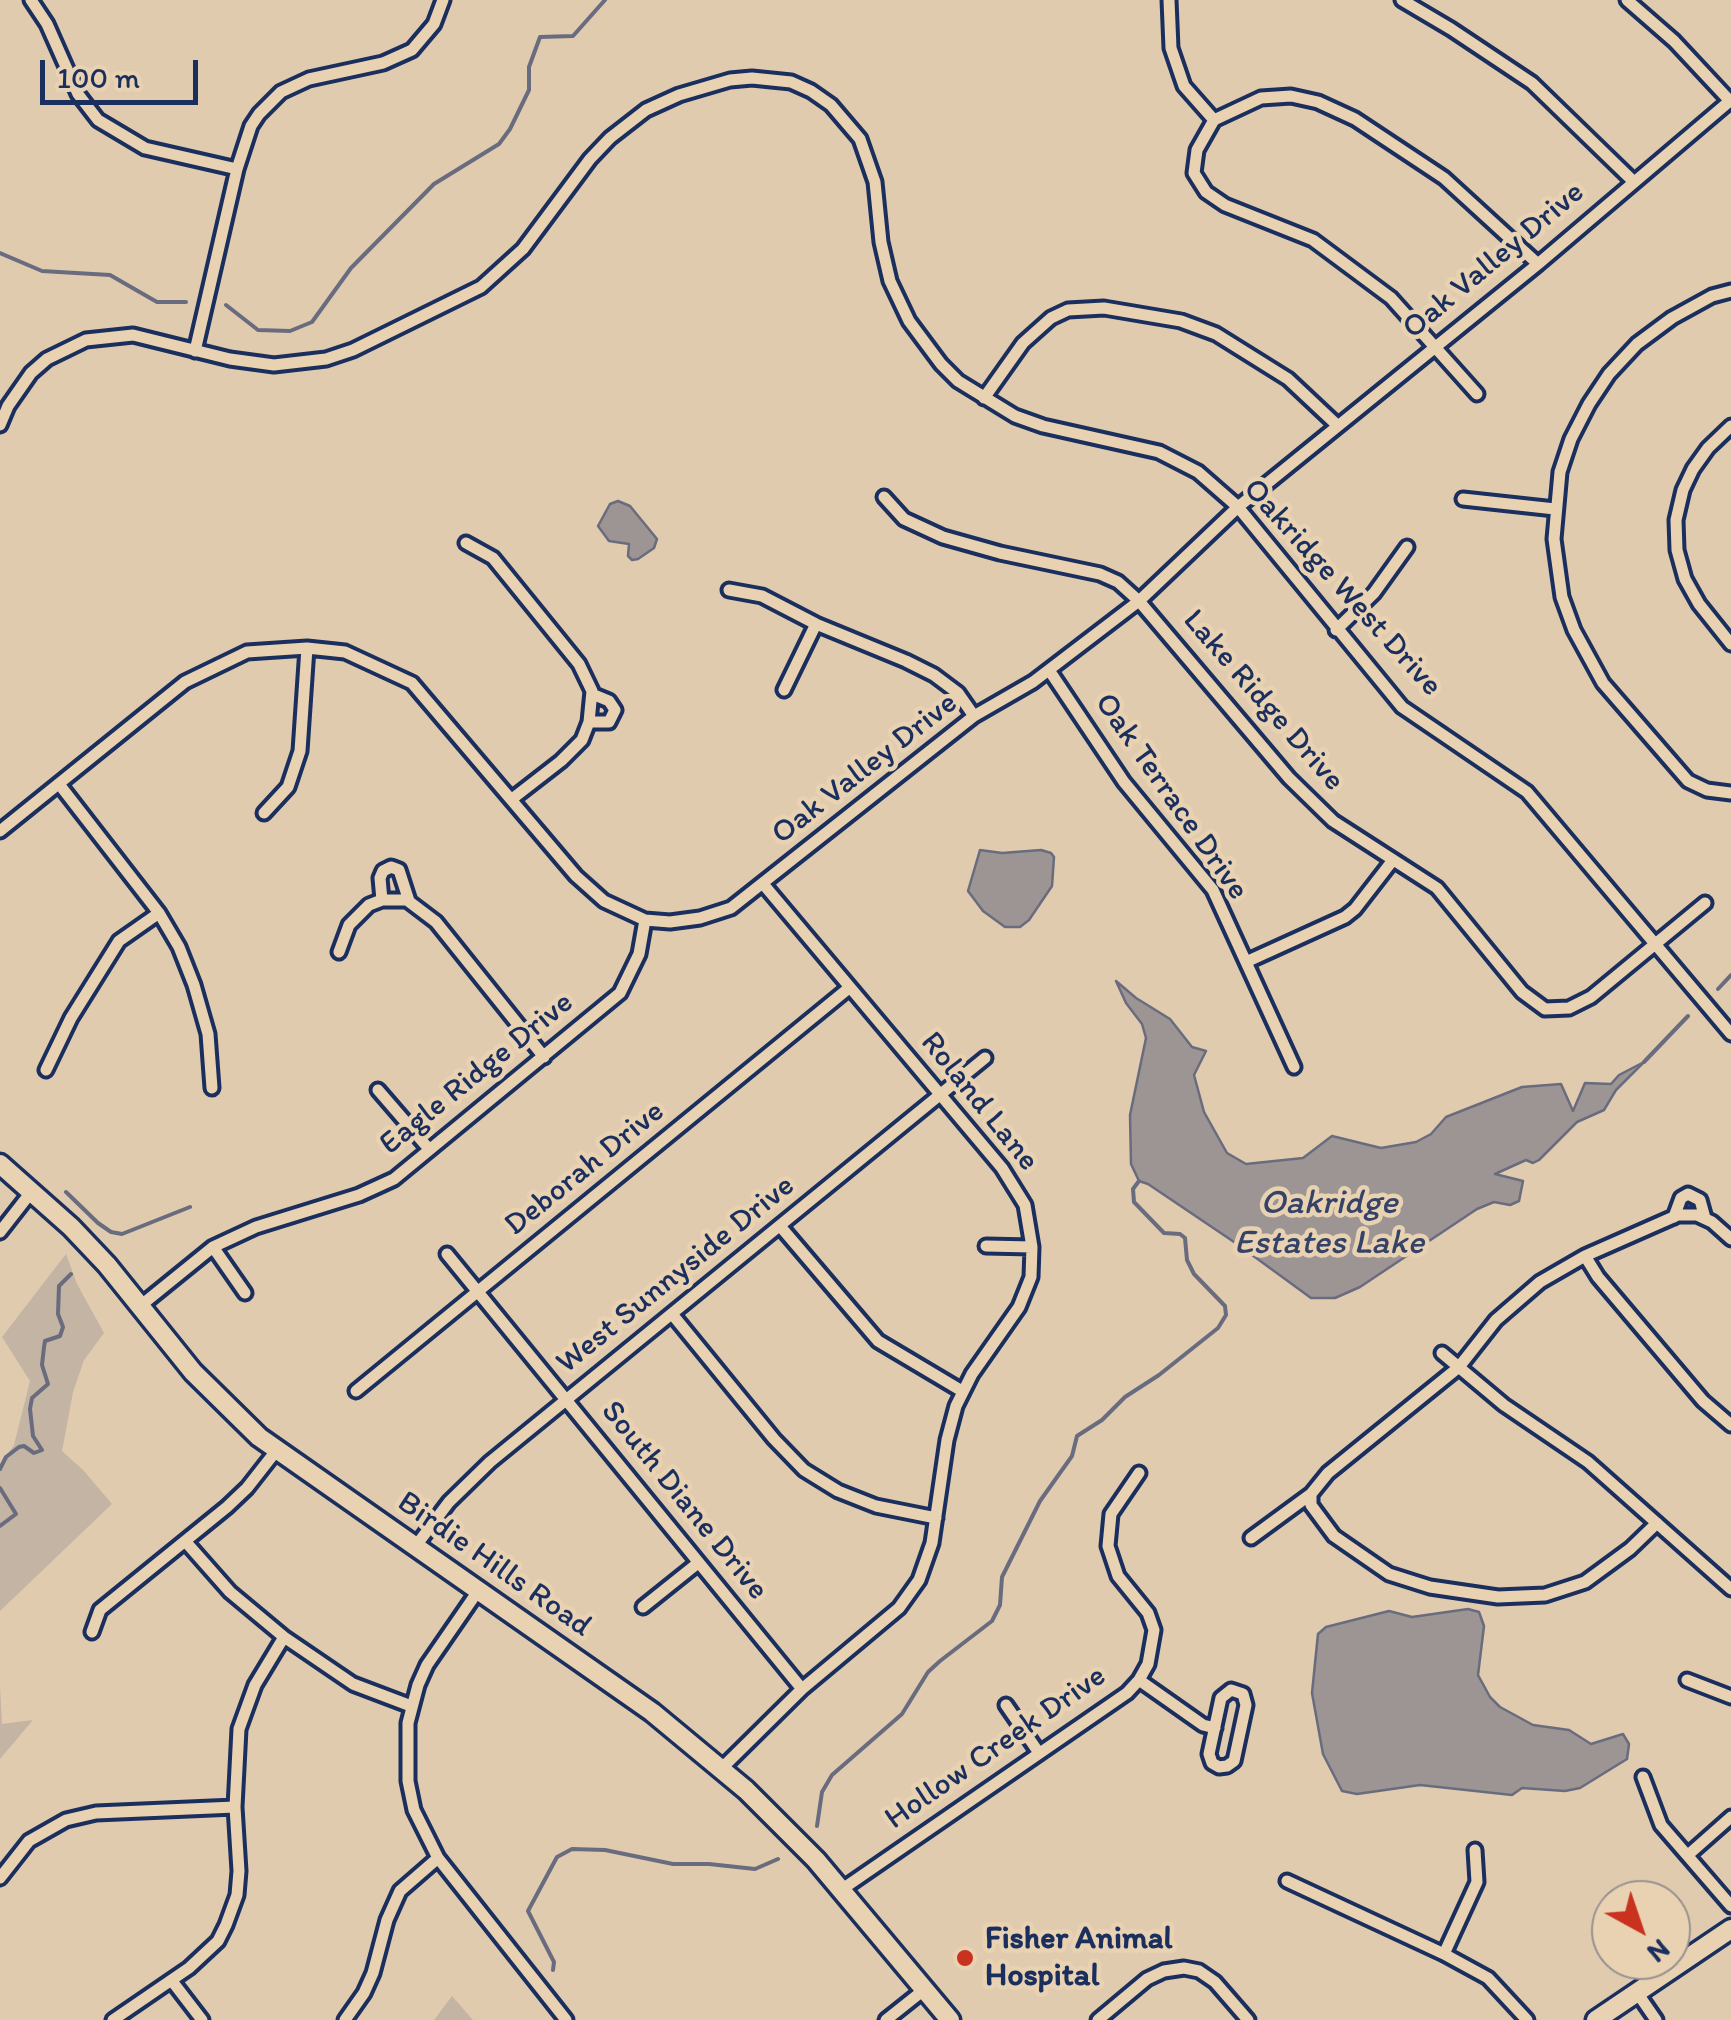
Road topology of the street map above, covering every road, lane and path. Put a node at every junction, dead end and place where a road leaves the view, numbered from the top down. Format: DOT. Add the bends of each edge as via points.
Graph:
graph roads {
  1 [pos="31,0"];
  2 [pos="443,0"];
  3 [pos="1169,0"];
  4 [pos="1402,0"];
  5 [pos="1627,0"];
  6 [pos="1730,100"];
  7 [pos="1214,120"];
  8 [pos="237,169"];
  9 [pos="1633,181"];
  10 [pos="1538,264"];
  11 [pos="1731,292"];
  12 [pos="1435,346"];
  13 [pos="195,351"];
  14 [pos="1478,394"];
  15 [pos="984,398"];
  16 [pos="0,425"];
  17 [pos="1337,425"];
  18 [pos="1731,426"];
  19 [pos="884,497"];
  20 [pos="1463,499"];
  21 [pos="1238,507"];
  22 [pos="1555,510"];
  23 [pos="466,542"];
  24 [pos="1407,546"];
  25 [pos="729,590"];
  26 [pos="1139,601"];
  27 [pos="816,624"];
  28 [pos="1336,630"];
  29 [pos="1731,644"];
  30 [pos="307,648"];
  31 [pos="1049,670"];
  32 [pos="784,690"];
  33 [pos="592,694"];
  34 [pos="974,716"];
  35 [pos="589,722"];
  36 [pos="59,784"];
  37 [pos="1731,793"];
  38 [pos="512,800"];
  39 [pos="264,813"];
  40 [pos="0,831"];
  41 [pos="1393,860"];
  42 [pos="764,885"];
  43 [pos="382,900"];
  44 [pos="409,901"];
  45 [pos="1705,903"];
  46 [pos="159,913"];
  47 [pos="644,920"];
  48 [pos="1654,944"];
  49 [pos="338,952"];
  50 [pos="1246,962"];
  51 [pos="849,988"];
  52 [pos="1731,1034"];
  53 [pos="544,1057"];
  54 [pos="984,1058"];
  55 [pos="1294,1067"];
  56 [pos="46,1070"];
  57 [pos="212,1088"];
  58 [pos="378,1090"];
  59 [pos="940,1095"];
  60 [pos="429,1149"];
  61 [pos="0,1164"];
  62 [pos="32,1191"];
  63 [pos="1674,1216"];
  64 [pos="1705,1218"];
  65 [pos="780,1226"];
  66 [pos="0,1232"];
  67 [pos="1731,1238"];
  68 [pos="986,1246"];
  69 [pos="213,1247"];
  70 [pos="1032,1247"];
  71 [pos="447,1254"];
  72 [pos="1585,1256"];
  73 [pos="477,1292"];
  74 [pos="245,1293"];
  75 [pos="140,1307"];
  76 [pos="672,1314"];
  77 [pos="1442,1353"];
  78 [pos="1459,1367"];
  79 [pos="962,1390"];
  80 [pos="356,1392"];
  81 [pos="566,1400"];
  82 [pos="1731,1424"];
  83 [pos="276,1451"];
  84 [pos="1139,1474"];
  85 [pos="1310,1494"];
  86 [pos="936,1518"];
  87 [pos="1657,1523"];
  88 [pos="1251,1538"];
  89 [pos="185,1541"];
  90 [pos="414,1548"];
  91 [pos="698,1562"];
  92 [pos="1731,1589"];
  93 [pos="478,1592"];
  94 [pos="643,1607"];
  95 [pos="92,1632"];
  96 [pos="284,1637"];
  97 [pos="1139,1680"];
  98 [pos="1687,1680"];
  99 [pos="802,1690"];
  100 [pos="1731,1698"];
  101 [pos="1006,1705"];
  102 [pos="410,1706"];
  103 [pos="1214,1728"];
  104 [pos="1038,1753"];
  105 [pos="722,1768"];
  106 [pos="1643,1777"];
  107 [pos="235,1808"];
  108 [pos="1731,1817"];
  109 [pos="1474,1850"];
  110 [pos="1688,1855"];
  111 [pos="438,1858"];
  112 [pos="0,1878"];
  113 [pos="1287,1881"];
  114 [pos="841,1890"];
  115 [pos="1731,1906"];
  116 [pos="1731,1929"];
  117 [pos="1444,1954"];
  118 [pos="172,1981"];
  119 [pos="924,1989"];
  120 [pos="1636,1991"];
  121 [pos="113,2020"];
  122 [pos="202,2020"];
  123 [pos="345,2020"];
  124 [pos="566,2020"];
  125 [pos="886,2020"];
  126 [pos="950,2020"];
  127 [pos="1098,2020"];
  128 [pos="1248,2020"];
  129 [pos="1527,2020"];
  130 [pos="1596,2020"];
  131 [pos="1656,2020"];
  1 -- 8 [label="street" via="98,120 145,148"];
  2 -- 8 [label="street" via="412,50 281,92 251,126"];
  3 -- 7 [label="street" via="1170,48 1184,86"];
  4 -- 9 [label="street" via="1532,83"];
  5 -- 6 [label="street"];
  6 -- 9 [label="street, Oak Valley Drive"];
  7 -- 10 [label="street" via="1260,98 1291,96 1355,118 1444,178"];
  7 -- 12 [label="street" via="1195,161 1206,192 1313,240 1392,298"];
  8 -- 13 [label="street"];
  9 -- 10 [label="street, Oak Valley Drive"];
  10 -- 12 [label="street, Oak Valley Drive"];
  11 -- 22 [label="street" via="1672,318 1609,374 1570,439"];
  12 -- 14 [label="street"];
  12 -- 17 [label="street, Oak Valley Drive"];
  13 -- 15 [label="street, Oakridge West Drive" via="297,364 353,350 410,324 500,271 627,123 704,86 771,79 811,91 860,139 899,302 941,364"];
  13 -- 16 [label="street, Oakridge West Drive" via="133,335 76,344 32,373"];
  15 -- 17 [label="street" via="1023,342 1051,318 1104,308 1180,320 1216,334 1288,379"];
  15 -- 21 [label="street, Oakridge West Drive" via="1043,426 1159,452 1198,472"];
  17 -- 21 [label="street, Oak Valley Drive"];
  18 -- 29 [label="street" via="1693,469 1676,520 1685,579"];
  19 -- 26 [label="street, Lake Ridge Drive" via="904,519 943,537 1100,574"];
  20 -- 22 [label="street"];
  21 -- 26 [label="street, Oak Valley Drive"];
  21 -- 28 [label="street, Oakridge West Drive"];
  22 -- 37 [label="street" via="1562,597 1589,660 1678,772 1698,787"];
  23 -- 33 [label="street" via="494,558 579,664"];
  24 -- 28 [label="street"];
  25 -- 27 [label="street" via="762,596"];
  26 -- 31 [label="street, Oak Valley Drive"];
  26 -- 41 [label="street, Lake Ridge Drive" via="1289,778 1334,821"];
  27 -- 32 [label="street"];
  27 -- 34 [label="street" via="934,676"];
  28 -- 48 [label="street, Oakridge West Drive" via="1402,707 1527,792"];
  30 -- 36 [label="street, Oak Valley Drive" via="247,652 184,682"];
  30 -- 38 [label="street, Oak Valley Drive" via="345,652 412,682"];
  30 -- 39 [label="street" via="300,751 288,787"];
  31 -- 34 [label="street, Oak Valley Drive"];
  31 -- 50 [label="street, Oak Terrace Drive" via="1124,782 1213,890"];
  33 -- 35 [label="street"];
  33 -- 35 [label="street" via="615,710 609,722"];
  34 -- 42 [label="street, Oak Valley Drive"];
  35 -- 38 [label="street" via="582,740"];
  36 -- 40 [label="street, Oak Valley Drive"];
  36 -- 46 [label="street"];
  38 -- 47 [label="street, Oak Valley Drive" via="576,876 604,901"];
  41 -- 48 [label="street, Lake Ridge Drive" via="1437,888 1522,992 1546,1009 1580,1004"];
  41 -- 50 [label="street" via="1345,917"];
  42 -- 47 [label="street, Oak Valley Drive" via="715,914"];
  42 -- 51 [label="street, Roland Lane"];
  43 -- 44 [label="street"];
  43 -- 44 [label="street" via="380,878 391,867 399,870"];
  43 -- 49 [label="street" via="349,925"];
  44 -- 53 [label="street" via="436,922"];
  45 -- 48 [label="street, Lake Ridge Drive"];
  46 -- 56 [label="street" via="119,942"];
  46 -- 57 [label="street" via="194,985 208,1034"];
  47 -- 53 [label="street, Eagle Ridge Drive" via="626,984"];
  48 -- 52 [label="street, Oakridge West Drive"];
  50 -- 55 [label="street, Oak Terrace Drive"];
  51 -- 59 [label="street, Roland Lane"];
  51 -- 73 [label="street, Deborah Drive"];
  53 -- 60 [label="street, Eagle Ridge Drive"];
  54 -- 59 [label="street, West Sunnyside Drive"];
  58 -- 60 [label="street"];
  59 -- 65 [label="street, West Sunnyside Drive"];
  59 -- 70 [label="street, Roland Lane" via="1015,1186"];
  60 -- 69 [label="street, Eagle Ridge Drive" via="394,1179 360,1195 256,1226"];
  61 -- 62 [label="main road, Birdie Hills Road"];
  62 -- 66 [label="street"];
  62 -- 75 [label="main road, Birdie Hills Road"];
  63 -- 64 [label="street"];
  63 -- 64 [label="street" via="1688,1194 1700,1200"];
  63 -- 72 [label="street"];
  64 -- 67 [label="street"];
  65 -- 76 [label="street, West Sunnyside Drive"];
  65 -- 79 [label="street" via="878,1342"];
  68 -- 70 [label="street"];
  69 -- 74 [label="street"];
  69 -- 75 [label="street, Eagle Ridge Drive"];
  70 -- 79 [label="street, Roland Lane" via="1031,1277 1019,1308"];
  71 -- 73 [label="street, South Diane Drive"];
  72 -- 78 [label="street" via="1517,1300"];
  72 -- 82 [label="street" via="1702,1400"];
  73 -- 80 [label="street, Deborah Drive"];
  73 -- 81 [label="street, South Diane Drive"];
  75 -- 83 [label="main road, Birdie Hills Road" via="210,1391"];
  76 -- 81 [label="street, West Sunnyside Drive"];
  76 -- 86 [label="street" via="804,1470 876,1506"];
  77 -- 78 [label="street"];
  78 -- 85 [label="street"];
  78 -- 87 [label="street" via="1588,1462"];
  79 -- 86 [label="street, Roland Lane"];
  81 -- 90 [label="street, West Sunnyside Drive" via="464,1485"];
  81 -- 91 [label="street, South Diane Drive"];
  83 -- 89 [label="street" via="247,1488"];
  83 -- 90 [label="main road, Birdie Hills Road"];
  84 -- 97 [label="street, Hollow Creek Drive" via="1111,1514 1108,1546 1118,1576 1154,1630"];
  85 -- 87 [label="street" via="1334,1536 1380,1568 1430,1587 1498,1597 1546,1594 1584,1582"];
  85 -- 88 [label="street"];
  86 -- 99 [label="street, Roland Lane" via="926,1565 909,1596"];
  87 -- 92 [label="street"];
  89 -- 95 [label="street" via="100,1610"];
  89 -- 96 [label="street" via="230,1592"];
  90 -- 93 [label="main road, Birdie Hills Road"];
  91 -- 94 [label="street"];
  91 -- 99 [label="street, South Diane Drive"];
  93 -- 102 [label="street" via="427,1665"];
  93 -- 105 [label="main road, Birdie Hills Road"];
  96 -- 102 [label="street" via="353,1684"];
  96 -- 107 [label="street" via="242,1719"];
  97 -- 103 [label="street"];
  97 -- 104 [label="street, Hollow Creek Drive"];
  98 -- 100 [label="street"];
  99 -- 105 [label="street, Roland Lane"];
  101 -- 104 [label="street"];
  102 -- 111 [label="street" via="408,1781"];
  103 -- 103 [label="street" via="1224,1694 1243,1694 1234,1761 1227,1766 1212,1764"];
  104 -- 114 [label="street, Hollow Creek Drive"];
  105 -- 114 [label="main road, Birdie Hills Road"];
  106 -- 110 [label="street" via="1661,1825"];
  107 -- 112 [label="street" via="66,1820 29,1841"];
  107 -- 118 [label="street" via="239,1871 233,1909 218,1940"];
  108 -- 110 [label="street"];
  109 -- 117 [label="street" via="1477,1882"];
  110 -- 115 [label="street"];
  111 -- 123 [label="street" via="400,1891 373,1973"];
  111 -- 124 [label="street"];
  113 -- 117 [label="street"];
  114 -- 119 [label="main road, Birdie Hills Road"];
  116 -- 120 [label="main road"];
  117 -- 129 [label="street" via="1488,1978"];
  118 -- 121 [label="street"];
  118 -- 122 [label="street"];
  119 -- 125 [label="street"];
  119 -- 126 [label="main road, Birdie Hills Road"];
  120 -- 130 [label="main road"];
  120 -- 131 [label="street"];
  127 -- 128 [label="street" via="1147,1979 1184,1968 1216,1982"];
}
